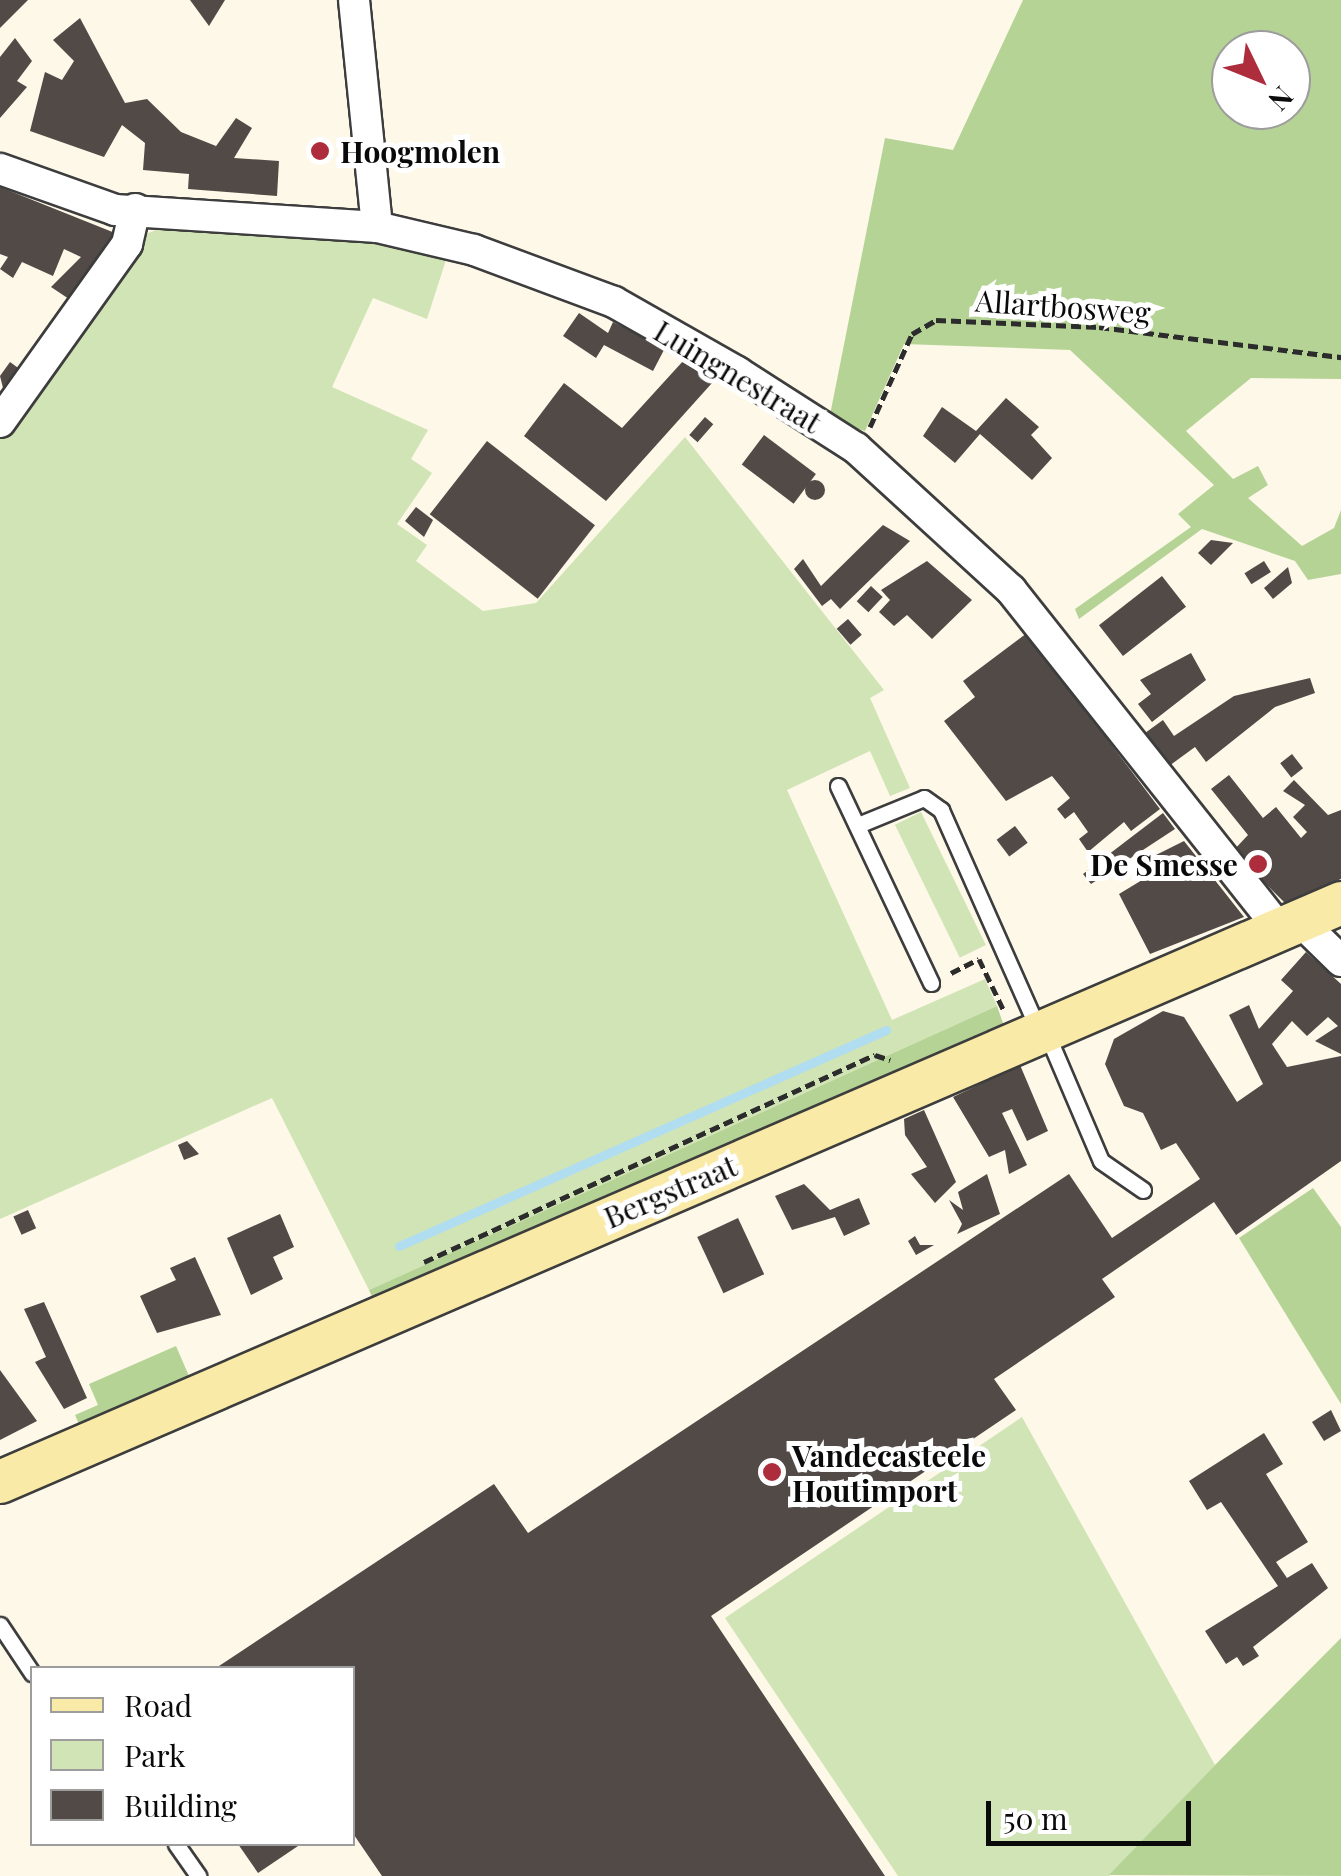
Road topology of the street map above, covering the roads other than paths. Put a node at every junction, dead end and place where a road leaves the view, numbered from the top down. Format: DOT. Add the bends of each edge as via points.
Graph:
graph roads {
  1 [pos="354,0"];
  2 [pos="0,170"];
  3 [pos="135,209"];
  4 [pos="377,227"];
  5 [pos="0,422"];
  6 [pos="838,786"];
  7 [pos="858,825"];
  8 [pos="1341,903"];
  9 [pos="1288,923"];
  10 [pos="1341,960"];
  11 [pos="932,982"];
  12 [pos="1034,1034"];
  13 [pos="1143,1190"];
  14 [pos="0,1482"];
  15 [pos="0,1625"];
  16 [pos="30,1669"];
  17 [pos="177,1846"];
  18 [pos="198,1876"];
  1 -- 4 [label="street"];
  2 -- 3 [label="street, Luingnestraat" via="90,204"];
  3 -- 4 [label="street, Luingnestraat"];
  3 -- 5 [label="street" via="127,244"];
  4 -- 9 [label="street, Luingnestraat" via="614,302 856,448 1011,590"];
  6 -- 7 [label="lane"];
  7 -- 11 [label="lane"];
  7 -- 12 [label="lane" via="924,798 941,810"];
  8 -- 9 [label="street, Bergstraat"];
  9 -- 10 [label="street, Luingnestraat"];
  9 -- 12 [label="street, Bergstraat"];
  12 -- 13 [label="lane" via="1101,1162"];
  12 -- 14 [label="street, Bergstraat"];
  15 -- 16 [label="lane"];
  17 -- 18 [label="lane"];
}
